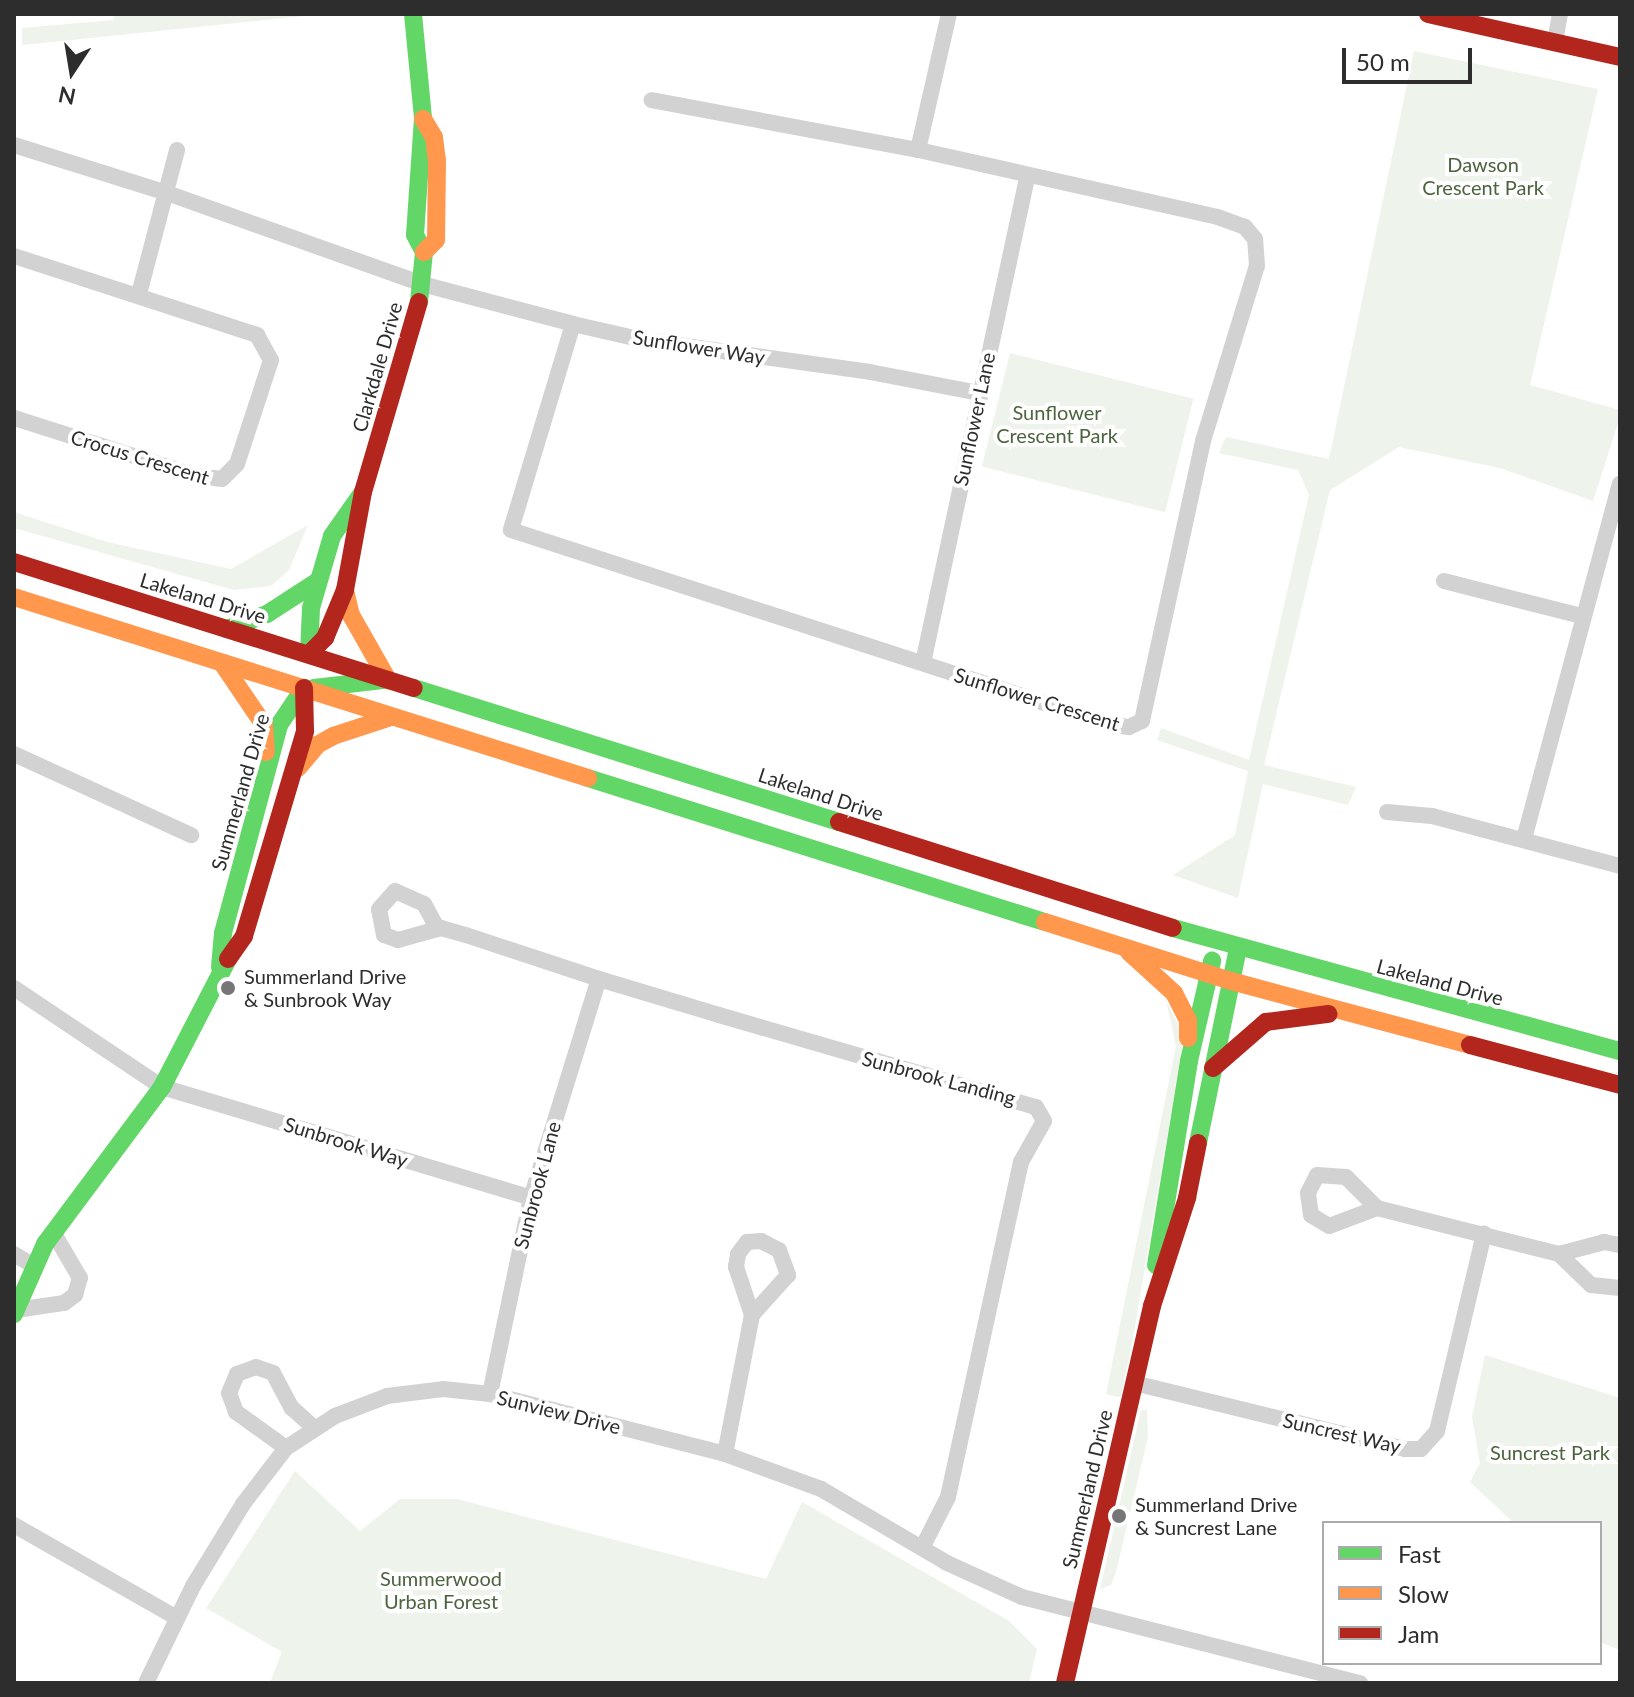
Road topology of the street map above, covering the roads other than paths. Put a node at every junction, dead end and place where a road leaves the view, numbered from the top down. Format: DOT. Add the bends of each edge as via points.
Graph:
graph roads {
  1 [pos="413,14"];
  2 [pos="943,14"];
  3 [pos="949,14"];
  4 [pos="1428,14"];
  5 [pos="1560,14"];
  6 [pos="941,42"];
  7 [pos="1555,42"];
  8 [pos="1620,57"];
  9 [pos="652,100"];
  10 [pos="14,145"];
  11 [pos="177,150"];
  12 [pos="918,150"];
  13 [pos="1028,175"];
  14 [pos="167,193"];
  15 [pos="14,256"];
  16 [pos="422,284"];
  17 [pos="139,294"];
  18 [pos="573,324"];
  19 [pos="979,393"];
  20 [pos="14,418"];
  21 [pos="1620,484"];
  22 [pos="363,492"];
  23 [pos="14,562"];
  24 [pos="318,581"];
  25 [pos="1444,581"];
  26 [pos="345,590"];
  27 [pos="14,597"];
  28 [pos="1581,616"];
  29 [pos="227,629"];
  30 [pos="309,654"];
  31 [pos="280,658"];
  32 [pos="222,663"];
  33 [pos="923,663"];
  34 [pos="388,680"];
  35 [pos="338,686"];
  36 [pos="304,688"];
  37 [pos="391,717"];
  38 [pos="14,754"];
  39 [pos="267,768"];
  40 [pos="292,775"];
  41 [pos="1387,812"];
  42 [pos="191,835"];
  43 [pos="1524,839"];
  44 [pos="1620,866"];
  45 [pos="441,928"];
  46 [pos="1216,941"];
  47 [pos="1118,945"];
  48 [pos="1238,948"];
  49 [pos="219,972"];
  50 [pos="1209,974"];
  51 [pos="599,979"];
  52 [pos="1231,981"];
  53 [pos="14,988"];
  54 [pos="1347,1013"];
  55 [pos="1620,1051"];
  56 [pos="1189,1061"];
  57 [pos="1212,1069"];
  58 [pos="1620,1085"];
  59 [pos="162,1087"];
  60 [pos="531,1198"];
  61 [pos="1377,1208"];
  62 [pos="53,1232"];
  63 [pos="1484,1234"];
  64 [pos="1620,1245"];
  65 [pos="14,1254"];
  66 [pos="1559,1254"];
  67 [pos="34,1266"];
  68 [pos="1620,1288"];
  69 [pos="1152,1306"];
  70 [pos="15,1312"];
  71 [pos="752,1315"];
  72 [pos="1134,1383"];
  73 [pos="490,1394"];
  74 [pos="315,1429"];
  75 [pos="286,1448"];
  76 [pos="725,1454"];
  77 [pos="14,1525"];
  78 [pos="922,1548"];
  79 [pos="1081,1610"];
  80 [pos="177,1618"];
  81 [pos="146,1683"];
  82 [pos="1065,1683"];
  83 [pos="1360,1683"];
  1 -- 16 [label="main road, Clarkdale Drive" via="423,118 415,235 424,252"];
  2 -- 6 [label="street"];
  3 -- 6 [label="street"];
  4 -- 7 [label="main road"];
  5 -- 7 [label="street"];
  6 -- 12 [label="street"];
  7 -- 8 [label="main road"];
  9 -- 12 [label="street, Sunflower Crescent"];
  10 -- 14 [label="street"];
  11 -- 14 [label="street"];
  12 -- 13 [label="street, Sunflower Crescent"];
  13 -- 19 [label="street, Sunflower Lane"];
  13 -- 33 [label="street, Sunflower Crescent" via="1245,227 1255,239 1257,266 1212,406 1142,721 1129,727 1109,724"];
  14 -- 16 [label="street"];
  14 -- 17 [label="street"];
  15 -- 17 [label="street, Crocus Crescent"];
  16 -- 18 [label="street, Sunflower Way"];
  16 -- 22 [label="main road, Clarkdale Drive" via="414,327"];
  17 -- 20 [label="street, Crocus Crescent" via="257,335 270,353 232,473 212,481"];
  18 -- 19 [label="street, Sunflower Way" via="643,340"];
  18 -- 33 [label="street, Sunflower Crescent" via="511,530"];
  19 -- 33 [label="street, Sunflower Lane"];
  21 -- 28 [label="street"];
  22 -- 24 [label="main road, Clarkdale Drive" via="332,536"];
  22 -- 26 [label="main road, Clarkdale Drive"];
  23 -- 29 [label="main road, Lakeland Drive"];
  24 -- 29 [label="main road" via="267,614"];
  24 -- 30 [label="main road, Clarkdale Drive" via="307,632"];
  25 -- 28 [label="street"];
  26 -- 30 [label="main road, Clarkdale Drive" via="325,638"];
  26 -- 34 [label="main road" via="351,615"];
  27 -- 32 [label="main road"];
  28 -- 43 [label="street"];
  29 -- 30 [label="main road, Lakeland Drive"];
  29 -- 31 [label="main road"];
  30 -- 31 [label="main road"];
  30 -- 34 [label="main road, Lakeland Drive"];
  30 -- 35 [label="main road"];
  31 -- 32 [label="main road"];
  31 -- 36 [label="main road"];
  32 -- 36 [label="main road"];
  32 -- 39 [label="main road" via="264,725"];
  34 -- 35 [label="main road"];
  34 -- 46 [label="main road, Lakeland Drive"];
  35 -- 36 [label="main road"];
  35 -- 37 [label="main road"];
  36 -- 37 [label="main road"];
  36 -- 39 [label="main road, Summerland Drive" via="279,725"];
  36 -- 40 [label="main road, Summerland Drive" via="305,731"];
  37 -- 40 [label="main road" via="344,730 317,745"];
  37 -- 47 [label="main road"];
  38 -- 42 [label="street"];
  39 -- 49 [label="main road, Summerland Drive" via="223,933"];
  40 -- 49 [label="main road, Summerland Drive" via="244,936"];
  41 -- 43 [label="street" via="1432,816"];
  43 -- 44 [label="street"];
  45 -- 51 [label="street, Sunbrook Landing"];
  46 -- 48 [label="main road, Lakeland Drive"];
  46 -- 50 [label="main road, Summerland Drive"];
  47 -- 50 [label="main road"];
  47 -- 56 [label="main road" via="1160,977 1183,1007"];
  48 -- 52 [label="main road, Summerland Drive"];
  48 -- 55 [label="main road, Lakeland Drive"];
  49 -- 59 [label="main road, Summerland Drive"];
  50 -- 52 [label="main road"];
  50 -- 56 [label="main road, Summerland Drive"];
  51 -- 60 [label="street, Sunbrook Lane"];
  51 -- 78 [label="street, Sunbrook Landing" via="1036,1107 1044,1121 1021,1162 948,1497"];
  52 -- 54 [label="main road"];
  52 -- 57 [label="main road, Summerland Drive"];
  53 -- 59 [label="street, Sunbrook Way"];
  54 -- 57 [label="main road" via="1266,1022"];
  54 -- 58 [label="main road"];
  56 -- 69 [label="main road, Summerland Drive" via="1161,1215"];
  57 -- 69 [label="main road, Summerland Drive" via="1187,1198"];
  59 -- 60 [label="street, Sunbrook Way"];
  59 -- 62 [label="main road, Summerland Drive"];
  60 -- 73 [label="street, Sunbrook Lane"];
  61 -- 63 [label="street"];
  62 -- 67 [label="main road, Summerland Drive"];
  62 -- 70 [label="street, Summerland Drive" via="80,1278 75,1295 64,1303"];
  63 -- 66 [label="street"];
  63 -- 72 [label="street, Suncrest Way" via="1437,1431 1421,1449"];
  64 -- 66 [label="street" via="1604,1242"];
  65 -- 67 [label="street"];
  66 -- 68 [label="street" via="1591,1285"];
  67 -- 70 [label="main road, Summerland Drive"];
  69 -- 72 [label="main road, Summerland Drive"];
  71 -- 76 [label="street"];
  72 -- 79 [label="main road, Summerland Drive"];
  73 -- 74 [label="street, Sunview Drive" via="443,1389 387,1396"];
  73 -- 76 [label="street, Sunview Drive"];
  74 -- 75 [label="street, Sunview Drive"];
  74 -- 75 [label="street" via="292,1408 273,1373 256,1367 237,1374 229,1393 236,1412"];
  75 -- 80 [label="street, Sunview Drive" via="243,1504"];
  76 -- 78 [label="street, Sunview Drive" via="821,1489"];
  77 -- 80 [label="street"];
  78 -- 79 [label="street, Sunview Drive" via="1022,1597"];
  79 -- 82 [label="main road, Summerland Drive"];
  79 -- 83 [label="street, Sunview Drive"];
  80 -- 81 [label="street, Sunview Drive"];
}
